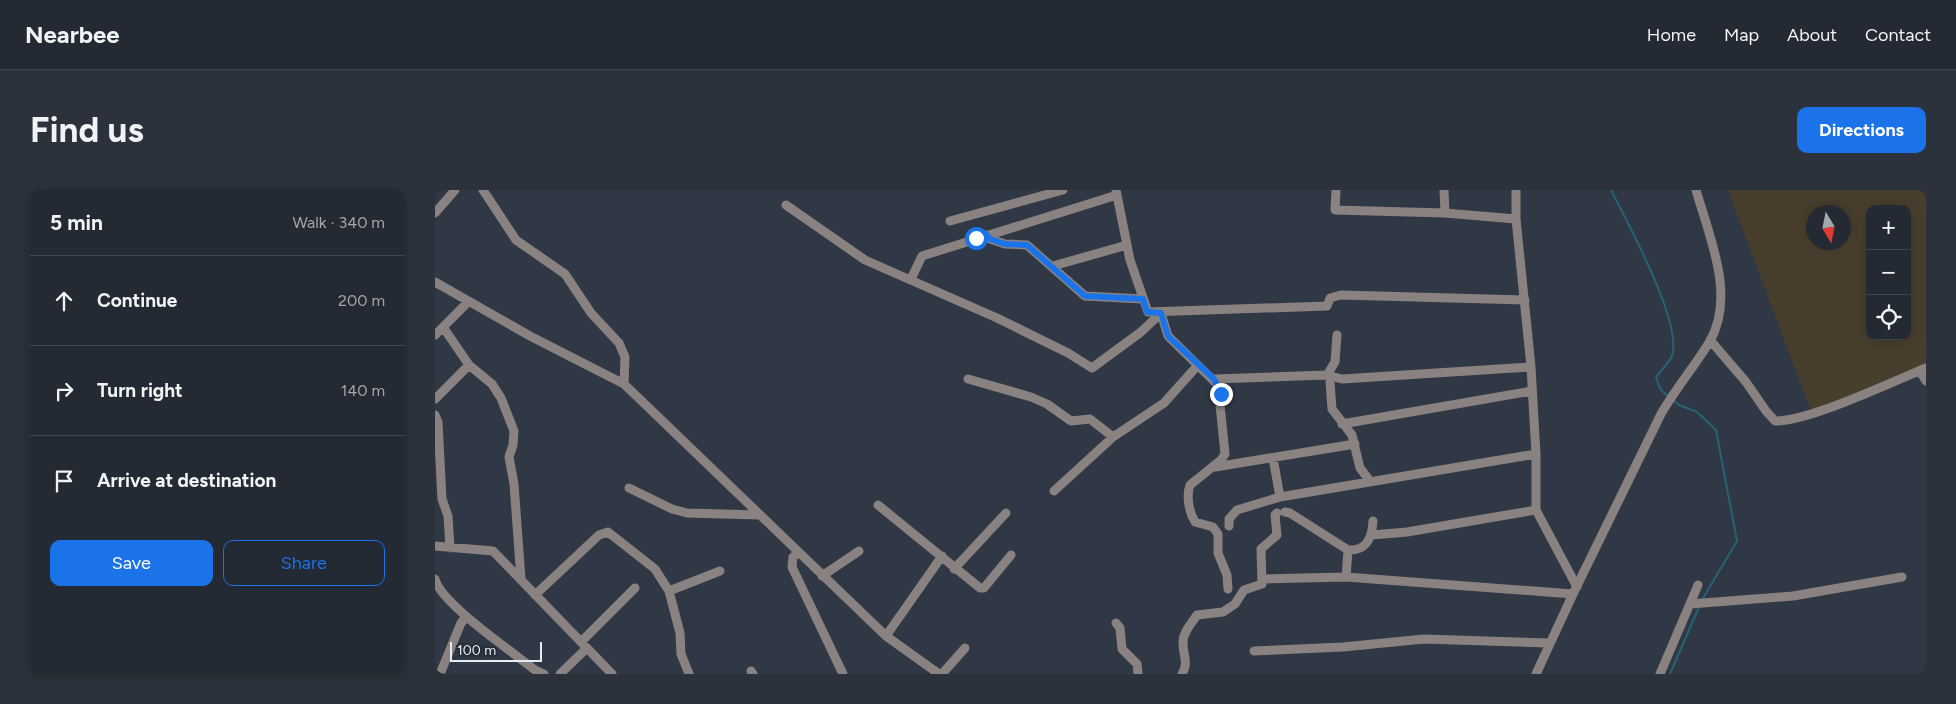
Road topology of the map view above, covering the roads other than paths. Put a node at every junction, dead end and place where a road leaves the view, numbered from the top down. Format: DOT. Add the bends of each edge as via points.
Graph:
graph roads {
  1 [pos="455,190"];
  2 [pos="483,190"];
  3 [pos="1063,190"];
  4 [pos="1336,190"];
  5 [pos="1444,190"];
  6 [pos="1515,190"];
  7 [pos="1696,190"];
  8 [pos="1116,192"];
  9 [pos="786,205"];
  10 [pos="435,213"];
  11 [pos="1445,213"];
  12 [pos="1516,219"];
  13 [pos="950,221"];
  14 [pos="986,234"];
  15 [pos="1127,245"];
  16 [pos="1053,266"];
  17 [pos="911,279"];
  18 [pos="437,286"];
  19 [pos="1143,299"];
  20 [pos="1525,300"];
  21 [pos="468,302"];
  22 [pos="1161,313"];
  23 [pos="443,328"];
  24 [pos="435,335"];
  25 [pos="1337,335"];
  26 [pos="1710,340"];
  27 [pos="469,365"];
  28 [pos="1197,365"];
  29 [pos="1531,367"];
  30 [pos="1923,370"];
  31 [pos="968,379"];
  32 [pos="1214,379"];
  33 [pos="1328,379"];
  34 [pos="1926,380"];
  35 [pos="623,384"];
  36 [pos="1532,391"];
  37 [pos="435,399"];
  38 [pos="435,415"];
  39 [pos="1343,424"];
  40 [pos="1113,437"];
  41 [pos="1355,444"];
  42 [pos="1536,454"];
  43 [pos="1273,458"];
  44 [pos="1211,467"];
  45 [pos="1370,481"];
  46 [pos="629,488"];
  47 [pos="1054,491"];
  48 [pos="1280,497"];
  49 [pos="878,505"];
  50 [pos="1536,510"];
  51 [pos="1006,512"];
  52 [pos="760,515"];
  53 [pos="1373,521"];
  54 [pos="1229,526"];
  55 [pos="1372,535"];
  56 [pos="435,546"];
  57 [pos="450,548"];
  58 [pos="1347,550"];
  59 [pos="859,551"];
  60 [pos="798,553"];
  61 [pos="942,556"];
  62 [pos="1011,556"];
  63 [pos="954,569"];
  64 [pos="720,571"];
  65 [pos="822,576"];
  66 [pos="1346,576"];
  67 [pos="1902,577"];
  68 [pos="521,579"];
  69 [pos="1263,579"];
  70 [pos="436,585"];
  71 [pos="1698,586"];
  72 [pos="635,588"];
  73 [pos="1228,588"];
  74 [pos="1575,590"];
  75 [pos="669,591"];
  76 [pos="535,595"];
  77 [pos="1693,604"];
  78 [pos="467,617"];
  79 [pos="1116,623"];
  80 [pos="886,636"];
  81 [pos="1549,643"];
  82 [pos="584,645"];
  83 [pos="965,648"];
  84 [pos="1254,651"];
  85 [pos="439,674"];
  86 [pos="544,674"];
  87 [pos="560,674"];
  88 [pos="612,674"];
  89 [pos="689,674"];
  90 [pos="843,674"];
  91 [pos="940,674"];
  92 [pos="1138,674"];
  93 [pos="1183,674"];
  94 [pos="1536,674"];
  95 [pos="1660,674"];
  1 -- 10 [label="street"];
  2 -- 35 [label="street" via="517,240 565,274 591,313 619,343 625,357"];
  3 -- 13 [label="street"];
  4 -- 11 [label="street" via="1335,210"];
  5 -- 11 [label="street"];
  6 -- 12 [label="street"];
  7 -- 26 [label="street" via="1719,273 1719,312"];
  8 -- 14 [label="street"];
  8 -- 15 [label="street"];
  9 -- 17 [label="street" via="865,260"];
  11 -- 12 [label="street"];
  12 -- 20 [label="street"];
  14 -- 16 [label="street" via="990,239 1005,244 1027,245"];
  14 -- 17 [label="street" via="922,256"];
  15 -- 16 [label="street"];
  15 -- 19 [label="street"];
  16 -- 19 [label="street" via="1085,296"];
  17 -- 22 [label="street" via="1046,342 1093,368"];
  18 -- 21 [label="street"];
  19 -- 22 [label="street" via="1147,312"];
  20 -- 22 [label="street" via="1341,295 1330,298 1327,306"];
  20 -- 29 [label="street"];
  21 -- 23 [label="street"];
  21 -- 35 [label="street"];
  22 -- 28 [label="street" via="1168,336"];
  23 -- 24 [label="street"];
  23 -- 27 [label="street"];
  25 -- 33 [label="street" via="1335,362"];
  26 -- 30 [label="street" via="1775,421 1785,421 1828,407"];
  26 -- 74 [label="street" via="1661,414"];
  27 -- 37 [label="street"];
  27 -- 68 [label="street" via="492,384 514,432 509,456"];
  28 -- 32 [label="street"];
  28 -- 40 [label="street" via="1164,403"];
  29 -- 33 [label="street"];
  29 -- 36 [label="street"];
  30 -- 34 [label="street"];
  31 -- 40 [label="street" via="1031,397 1071,421 1089,419"];
  32 -- 33 [label="street"];
  32 -- 44 [label="street" via="1221,394 1225,447 1221,460"];
  33 -- 39 [label="street" via="1332,410"];
  35 -- 52 [label="street"];
  36 -- 39 [label="street"];
  36 -- 42 [label="street"];
  38 -- 57 [label="street"];
  39 -- 41 [label="street"];
  40 -- 47 [label="street"];
  41 -- 43 [label="street"];
  41 -- 45 [label="street" via="1360,468"];
  42 -- 45 [label="street"];
  42 -- 50 [label="street"];
  43 -- 44 [label="street"];
  43 -- 48 [label="street"];
  44 -- 73 [label="street" via="1190,485 1190,511 1195,522 1213,527 1218,534"];
  45 -- 48 [label="street"];
  46 -- 52 [label="street" via="687,513"];
  48 -- 54 [label="street" via="1237,510 1229,519"];
  49 -- 61 [label="street"];
  50 -- 55 [label="street" via="1448,526"];
  50 -- 74 [label="street"];
  51 -- 63 [label="street"];
  52 -- 60 [label="street"];
  53 -- 55 [label="street"];
  55 -- 58 [label="street" via="1363,548"];
  56 -- 57 [label="street"];
  57 -- 68 [label="street" via="493,551"];
  58 -- 66 [label="street"];
  58 -- 69 [label="street" via="1291,513 1281,512 1275,516 1277,535 1260,552"];
  59 -- 65 [label="street"];
  60 -- 65 [label="street"];
  60 -- 90 [label="street" via="793,557 792,567"];
  61 -- 63 [label="street"];
  61 -- 80 [label="street"];
  62 -- 63 [label="street" via="983,589"];
  64 -- 75 [label="street"];
  65 -- 80 [label="street"];
  66 -- 69 [label="street"];
  66 -- 74 [label="street"];
  67 -- 77 [label="street" via="1793,596"];
  68 -- 76 [label="street"];
  69 -- 93 [label="street" via="1257,587 1244,590 1229,609 1197,615 1184,635 1186,667"];
  70 -- 78 [label="street"];
  71 -- 77 [label="street"];
  72 -- 82 [label="street"];
  74 -- 81 [label="street"];
  75 -- 76 [label="street" via="655,569 608,532 603,532"];
  75 -- 89 [label="street" via="681,633 681,654"];
  76 -- 82 [label="street"];
  77 -- 95 [label="street"];
  78 -- 85 [label="street"];
  78 -- 86 [label="street"];
  79 -- 92 [label="street" via="1120,628 1122,649 1137,664"];
  80 -- 91 [label="street"];
  81 -- 84 [label="street" via="1424,639"];
  81 -- 94 [label="street"];
  82 -- 87 [label="street"];
  82 -- 88 [label="street"];
  83 -- 91 [label="street"];
}
